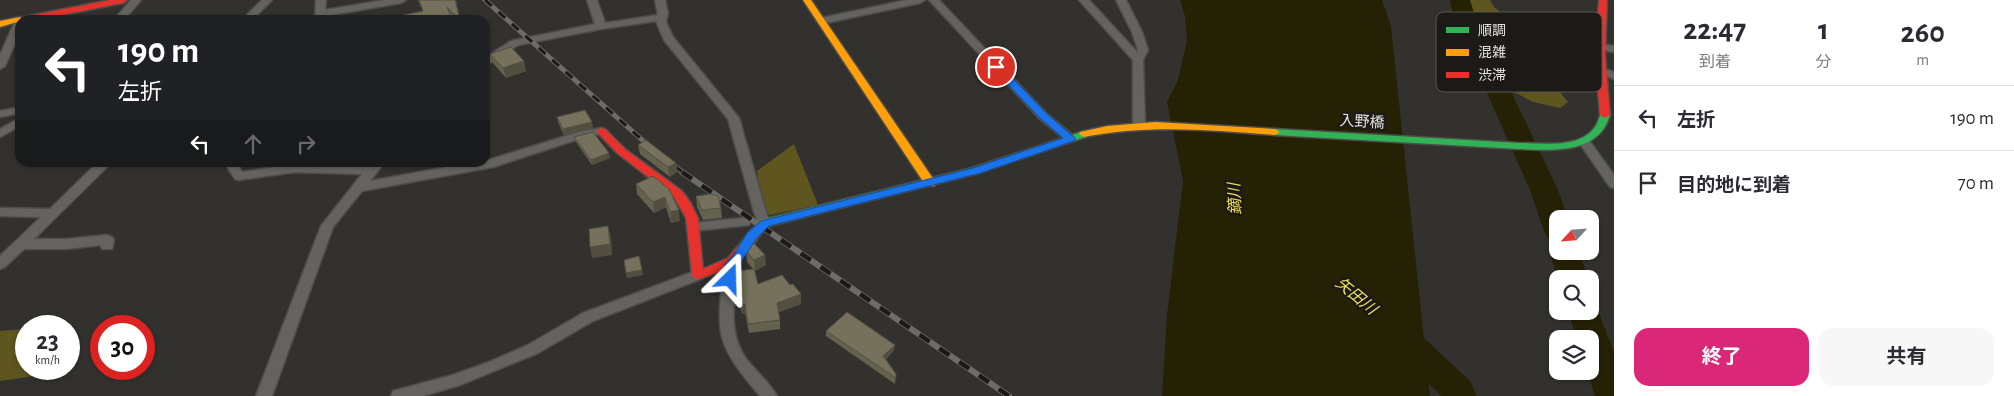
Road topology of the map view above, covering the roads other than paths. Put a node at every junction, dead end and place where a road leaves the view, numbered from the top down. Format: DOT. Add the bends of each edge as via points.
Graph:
graph roads {
  1 [pos="123,0"];
  2 [pos="136,0"];
  3 [pos="140,0"];
  4 [pos="267,0"];
  5 [pos="321,0"];
  6 [pos="401,0"];
  7 [pos="592,0"];
  8 [pos="660,0"];
  9 [pos="807,0"];
  10 [pos="920,0"];
  11 [pos="934,0"];
  12 [pos="1084,0"];
  13 [pos="1121,0"];
  14 [pos="899,2"];
  15 [pos="50,15"];
  16 [pos="123,15"];
  17 [pos="252,15"];
  18 [pos="320,15"];
  19 [pos="330,15"];
  20 [pos="662,17"];
  21 [pos="822,21"];
  22 [pos="15,22"];
  23 [pos="0,24"];
  24 [pos="601,26"];
  25 [pos="15,34"];
  26 [pos="490,60"];
  27 [pos="1138,60"];
  28 [pos="0,66"];
  29 [pos="1602,72"];
  30 [pos="1614,76"];
  31 [pos="1602,82"];
  32 [pos="15,111"];
  33 [pos="0,114"];
  34 [pos="15,124"];
  35 [pos="1139,124"];
  36 [pos="601,131"];
  37 [pos="0,134"];
  38 [pos="1071,139"];
  39 [pos="1584,141"];
  40 [pos="490,163"];
  41 [pos="101,167"];
  42 [pos="233,167"];
  43 [pos="376,167"];
  44 [pos="471,167"];
  45 [pos="1611,180"];
  46 [pos="930,183"];
  47 [pos="360,188"];
  48 [pos="1614,190"];
  49 [pos="0,212"];
  50 [pos="54,213"];
  51 [pos="744,222"];
  52 [pos="765,224"];
  53 [pos="693,227"];
  54 [pos="21,244"];
  55 [pos="107,246"];
  56 [pos="0,264"];
  57 [pos="731,264"];
  58 [pos="698,275"];
  59 [pos="264,396"];
  60 [pos="399,396"];
  61 [pos="769,396"];
  1 -- 15 [label="main road"];
  2 -- 3 [label="street"];
  2 -- 16 [label="street"];
  4 -- 17 [label="street"];
  5 -- 18 [label="street"];
  6 -- 19 [label="street"];
  7 -- 24 [label="street"];
  8 -- 20 [label="street"];
  9 -- 21 [label="main road"];
  10 -- 14 [label="street"];
  11 -- 38 [label="street" via="1037,109"];
  12 -- 27 [label="street"];
  13 -- 27 [label="street" via="1143,50"];
  14 -- 21 [label="street"];
  20 -- 24 [label="street"];
  20 -- 52 [label="street" via="668,38 733,118"];
  21 -- 46 [label="main road"];
  22 -- 23 [label="main road"];
  24 -- 26 [label="street" via="515,43"];
  25 -- 28 [label="street"];
  27 -- 35 [label="street"];
  29 -- 30 [label="street"];
  31 -- 39 [label="main road" via="1604,125"];
  32 -- 33 [label="street"];
  34 -- 37 [label="street"];
  35 -- 38 [label="main road, 入野橋" via="1105,128"];
  35 -- 39 [label="main road, 入野橋" via="1519,146 1567,145"];
  36 -- 40 [label="street"];
  36 -- 53 [label="main road" via="678,194 692,218"];
  38 -- 46 [label="main road, 入野橋"];
  39 -- 45 [label="street"];
  41 -- 50 [label="street"];
  42 -- 43 [label="street" via="239,176 295,168"];
  43 -- 47 [label="street"];
  44 -- 47 [label="street"];
  45 -- 48 [label="street"];
  46 -- 52 [label="main road, 入野橋"];
  47 -- 59 [label="street" via="327,226"];
  49 -- 50 [label="street"];
  50 -- 54 [label="street"];
  51 -- 53 [label="street"];
  52 -- 57 [label="main road"];
  53 -- 58 [label="main road"];
  54 -- 55 [label="street" via="107,240"];
  54 -- 56 [label="street"];
  57 -- 58 [label="main road"];
  57 -- 61 [label="street" via="725,326 730,345"];
  58 -- 60 [label="street" via="588,317 533,349 494,366 455,381"];
}
